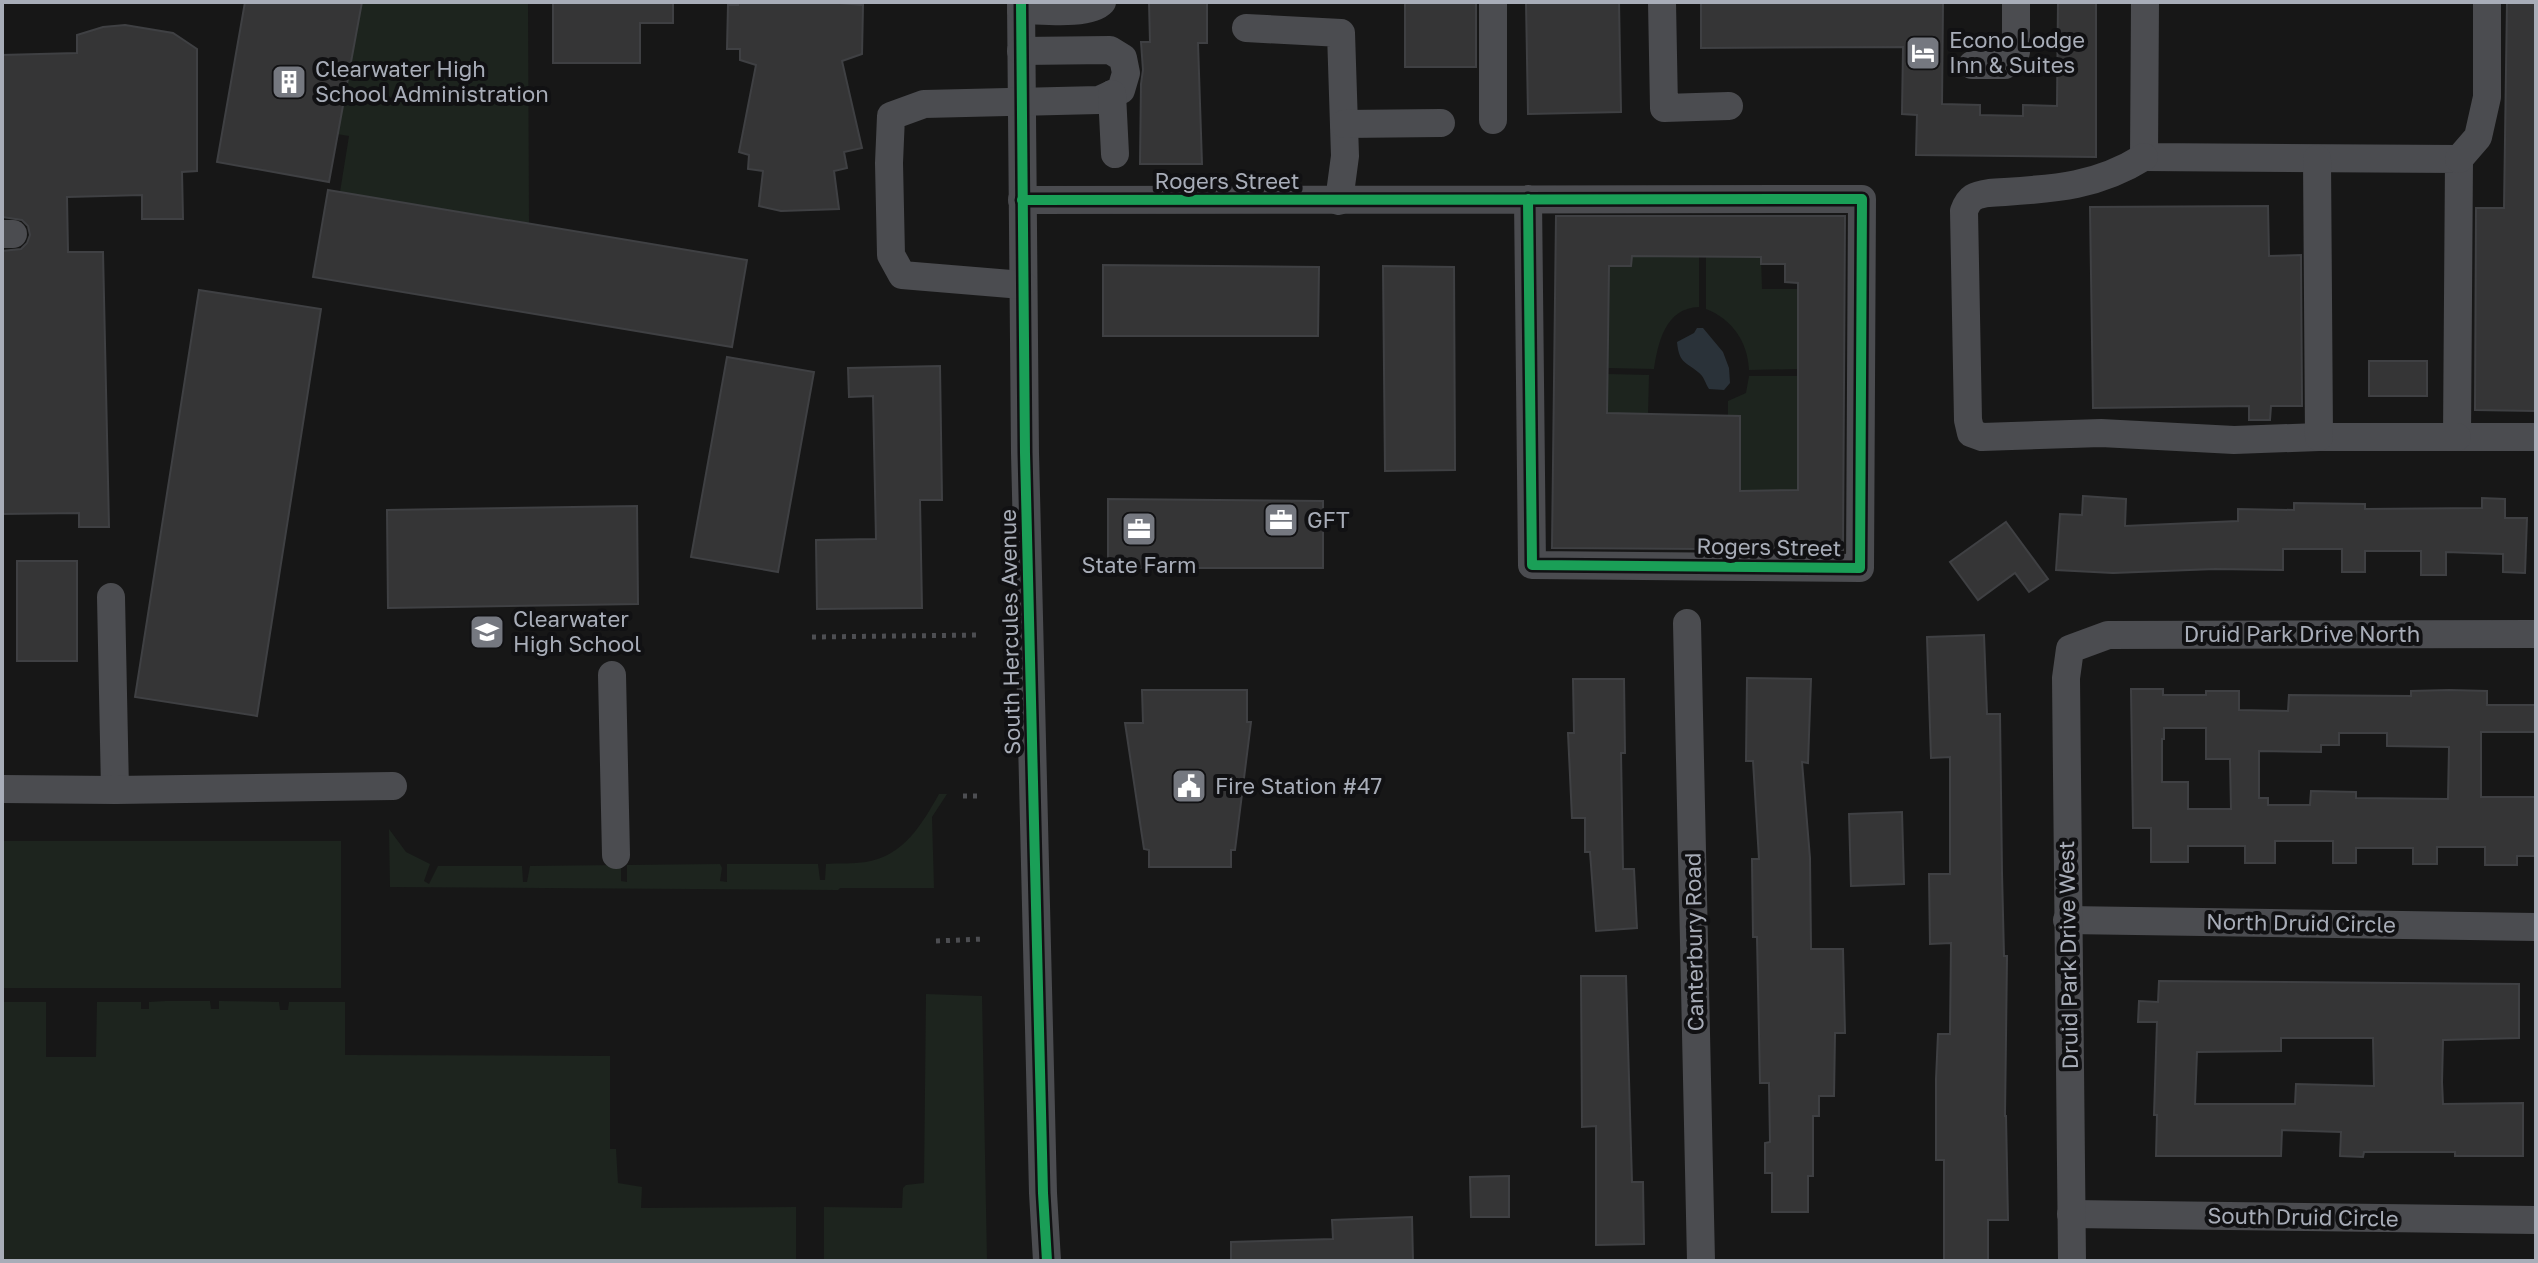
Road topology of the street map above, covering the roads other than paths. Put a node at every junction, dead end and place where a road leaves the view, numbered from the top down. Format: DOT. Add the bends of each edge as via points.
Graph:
graph roads {
  1 [pos="1102,2"];
  2 [pos="1493,2"];
  3 [pos="1662,2"];
  4 [pos="2016,2"];
  5 [pos="2145,2"];
  6 [pos="2487,2"];
  7 [pos="1021,6"];
  8 [pos="1246,28"];
  9 [pos="1021,51"];
  10 [pos="1972,65"];
  11 [pos="1112,94"];
  12 [pos="1021,101"];
  13 [pos="1729,106"];
  14 [pos="1493,120"];
  15 [pos="1441,123"];
  16 [pos="1344,124"];
  17 [pos="1115,154"];
  18 [pos="2144,157"];
  19 [pos="2317,159"];
  20 [pos="2459,159"];
  21 [pos="1528,199"];
  22 [pos="1022,200"];
  23 [pos="1339,201"];
  24 [pos="1023,285"];
  25 [pos="2319,437"];
  26 [pos="2457,437"];
  27 [pos="2536,437"];
  28 [pos="111,597"];
  29 [pos="1687,623"];
  30 [pos="2536,634"];
  31 [pos="2070,649"];
  32 [pos="612,675"];
  33 [pos="393,786"];
  34 [pos="2,789"];
  35 [pos="115,790"];
  36 [pos="616,855"];
  37 [pos="2067,920"];
  38 [pos="2536,927"];
  39 [pos="2071,1214"];
  40 [pos="2536,1220"];
  41 [pos="1047,1261"];
  42 [pos="1701,1261"];
  43 [pos="2072,1261"];
  1 -- 7 [label="street" via="1087,10"];
  2 -- 14 [label="street"];
  3 -- 13 [label="street" via="1664,108"];
  4 -- 10 [label="street" via="2016,52 2005,65"];
  5 -- 18 [label="street"];
  6 -- 20 [label="street" via="2487,97 2478,137"];
  7 -- 9 [label="street, South Hercules Avenue"];
  8 -- 16 [label="street" via="1341,33"];
  9 -- 11 [label="street" via="1110,50 1123,58 1126,73 1121,90"];
  9 -- 12 [label="street, South Hercules Avenue"];
  11 -- 12 [label="street" via="1099,100"];
  11 -- 17 [label="street"];
  12 -- 22 [label="street, South Hercules Avenue"];
  12 -- 24 [label="street" via="924,104 891,116 889,163 891,255 902,275"];
  15 -- 16 [label="street"];
  16 -- 23 [label="street"];
  18 -- 19 [label="street"];
  18 -- 25 [label="street" via="2126,169 2070,188 1989,193 1968,201 1964,211 1971,433"];
  19 -- 20 [label="street"];
  19 -- 25 [label="street"];
  20 -- 26 [label="street"];
  21 -- 21 [label="street, Rogers Street" via="1862,199 1860,568 1532,565"];
  21 -- 23 [label="street, Rogers Street"];
  22 -- 23 [label="street, Rogers Street"];
  22 -- 24 [label="street, South Hercules Avenue"];
  24 -- 41 [label="street, South Hercules Avenue"];
  25 -- 26 [label="street"];
  26 -- 27 [label="street"];
  28 -- 35 [label="street"];
  29 -- 42 [label="street, Canterbury Road"];
  30 -- 31 [label="street, Druid Park Drive North" via="2108,635"];
  31 -- 37 [label="street, Druid Park Drive West"];
  32 -- 36 [label="street"];
  33 -- 35 [label="street"];
  34 -- 35 [label="street"];
  37 -- 38 [label="street, North Druid Circle"];
  37 -- 39 [label="street, Druid Park Drive West"];
  39 -- 40 [label="street, South Druid Circle"];
  39 -- 43 [label="street, Druid Park Drive West"];
}
